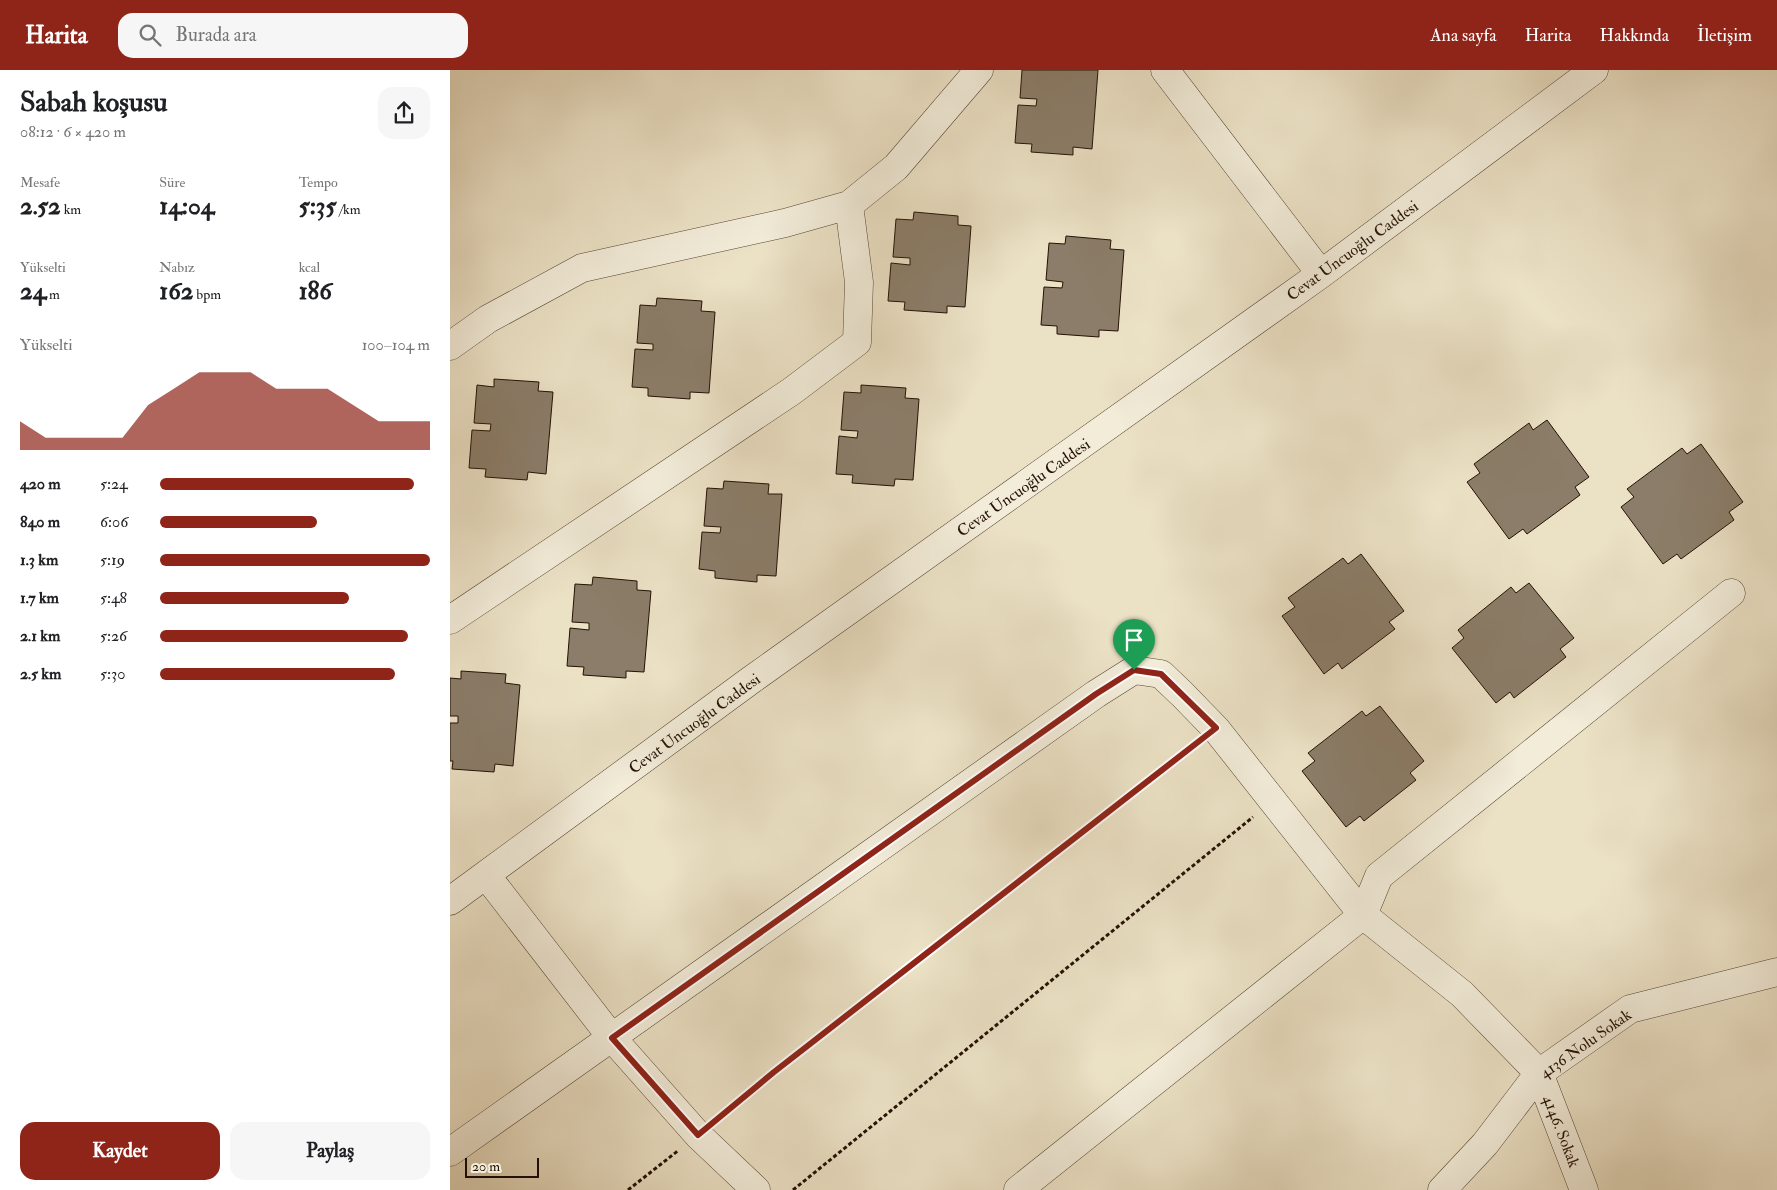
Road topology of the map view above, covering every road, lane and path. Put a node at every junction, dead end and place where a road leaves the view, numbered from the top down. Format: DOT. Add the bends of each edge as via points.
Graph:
graph roads {
  1 [pos="979,70"];
  2 [pos="1165,70"];
  3 [pos="1594,70"];
  4 [pos="849,206"];
  5 [pos="1321,274"];
  6 [pos="450,346"];
  7 [pos="1731,593"];
  8 [pos="450,620"];
  9 [pos="1216,728"];
  10 [pos="1274,800"];
  11 [pos="486,874"];
  12 [pos="450,901"];
  13 [pos="1363,915"];
  14 [pos="1777,972"];
  15 [pos="612,1038"];
  16 [pos="1539,1073"];
  17 [pos="698,1135"];
  18 [pos="450,1152"];
  19 [pos="628,1190"];
  20 [pos="756,1190"];
  21 [pos="793,1190"];
  22 [pos="1018,1190"];
  23 [pos="1442,1190"];
  24 [pos="1584,1190"];
  1 -- 4 [label="street" via="896,167"];
  2 -- 5 [label="street"];
  3 -- 5 [label="street, Cevat Uncuoğlu Caddesi"];
  4 -- 6 [label="street" via="582,268 488,319"];
  4 -- 8 [label="street" via="859,282 858,342 792,391"];
  5 -- 11 [label="street, Cevat Uncuoğlu Caddesi" via="751,680"];
  7 -- 13 [label="street" via="1379,876"];
  9 -- 10 [label="street"];
  9 -- 15 [label="street" via="1161,674 1134,670"];
  9 -- 17 [label="path" via="774,1072"];
  10 -- 13 [label="street"];
  10 -- 21 [label="path"];
  11 -- 12 [label="street, Cevat Uncuoğlu Caddesi"];
  11 -- 15 [label="street"];
  13 -- 16 [label="street" via="1462,994"];
  13 -- 22 [label="street"];
  14 -- 16 [label="street, 4136 Nolu Sokak" via="1630,1009"];
  15 -- 17 [label="street"];
  15 -- 18 [label="street"];
  16 -- 23 [label="street, 4136 Nolu Sokak" via="1484,1144"];
  16 -- 24 [label="street, 4146. Sokak"];
  17 -- 19 [label="path"];
  17 -- 20 [label="street"];
}
